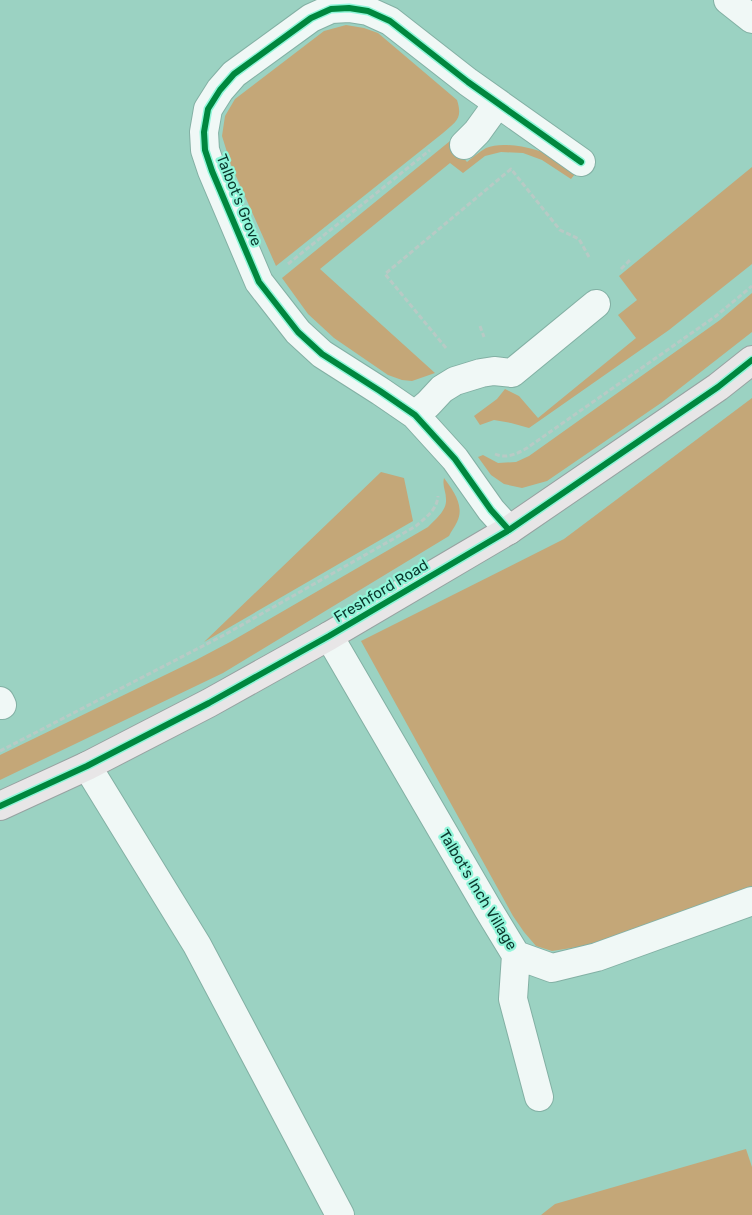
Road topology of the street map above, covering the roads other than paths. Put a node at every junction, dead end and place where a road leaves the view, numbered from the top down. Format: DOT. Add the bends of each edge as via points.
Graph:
graph roads {
  1 [pos="728,0"];
  2 [pos="752,19"];
  3 [pos="498,103"];
  4 [pos="464,145"];
  5 [pos="581,162"];
  6 [pos="596,304"];
  7 [pos="752,360"];
  8 [pos="415,415"];
  9 [pos="509,530"];
  10 [pos="329,636"];
  11 [pos="87,766"];
  12 [pos="0,806"];
  13 [pos="752,902"];
  14 [pos="516,955"];
  15 [pos="538,1097"];
  16 [pos="340,1215"];
  1 -- 2 [label="street"];
  3 -- 4 [label="street"];
  3 -- 5 [label="street, Talbot's Grove"];
  3 -- 8 [label="street, Talbot's Grove" via="390,21 349,8 331,10 311,18 234,74 208,109 205,150 259,282 298,332 322,354"];
  6 -- 8 [label="street" via="512,372 481,373 454,381 442,388"];
  7 -- 9 [label="main road, Freshford Road" via="718,387"];
  8 -- 9 [label="street, Talbot's Grove"];
  9 -- 10 [label="main road, Freshford Road"];
  10 -- 11 [label="main road, Freshford Road"];
  10 -- 14 [label="street, Talbot's Inch Village"];
  11 -- 12 [label="main road, Freshford Road"];
  11 -- 16 [label="street" via="197,945"];
  13 -- 14 [label="street, Talbot's Inch Village" via="597,957 552,968"];
  14 -- 15 [label="street" via="513,999"];
}
